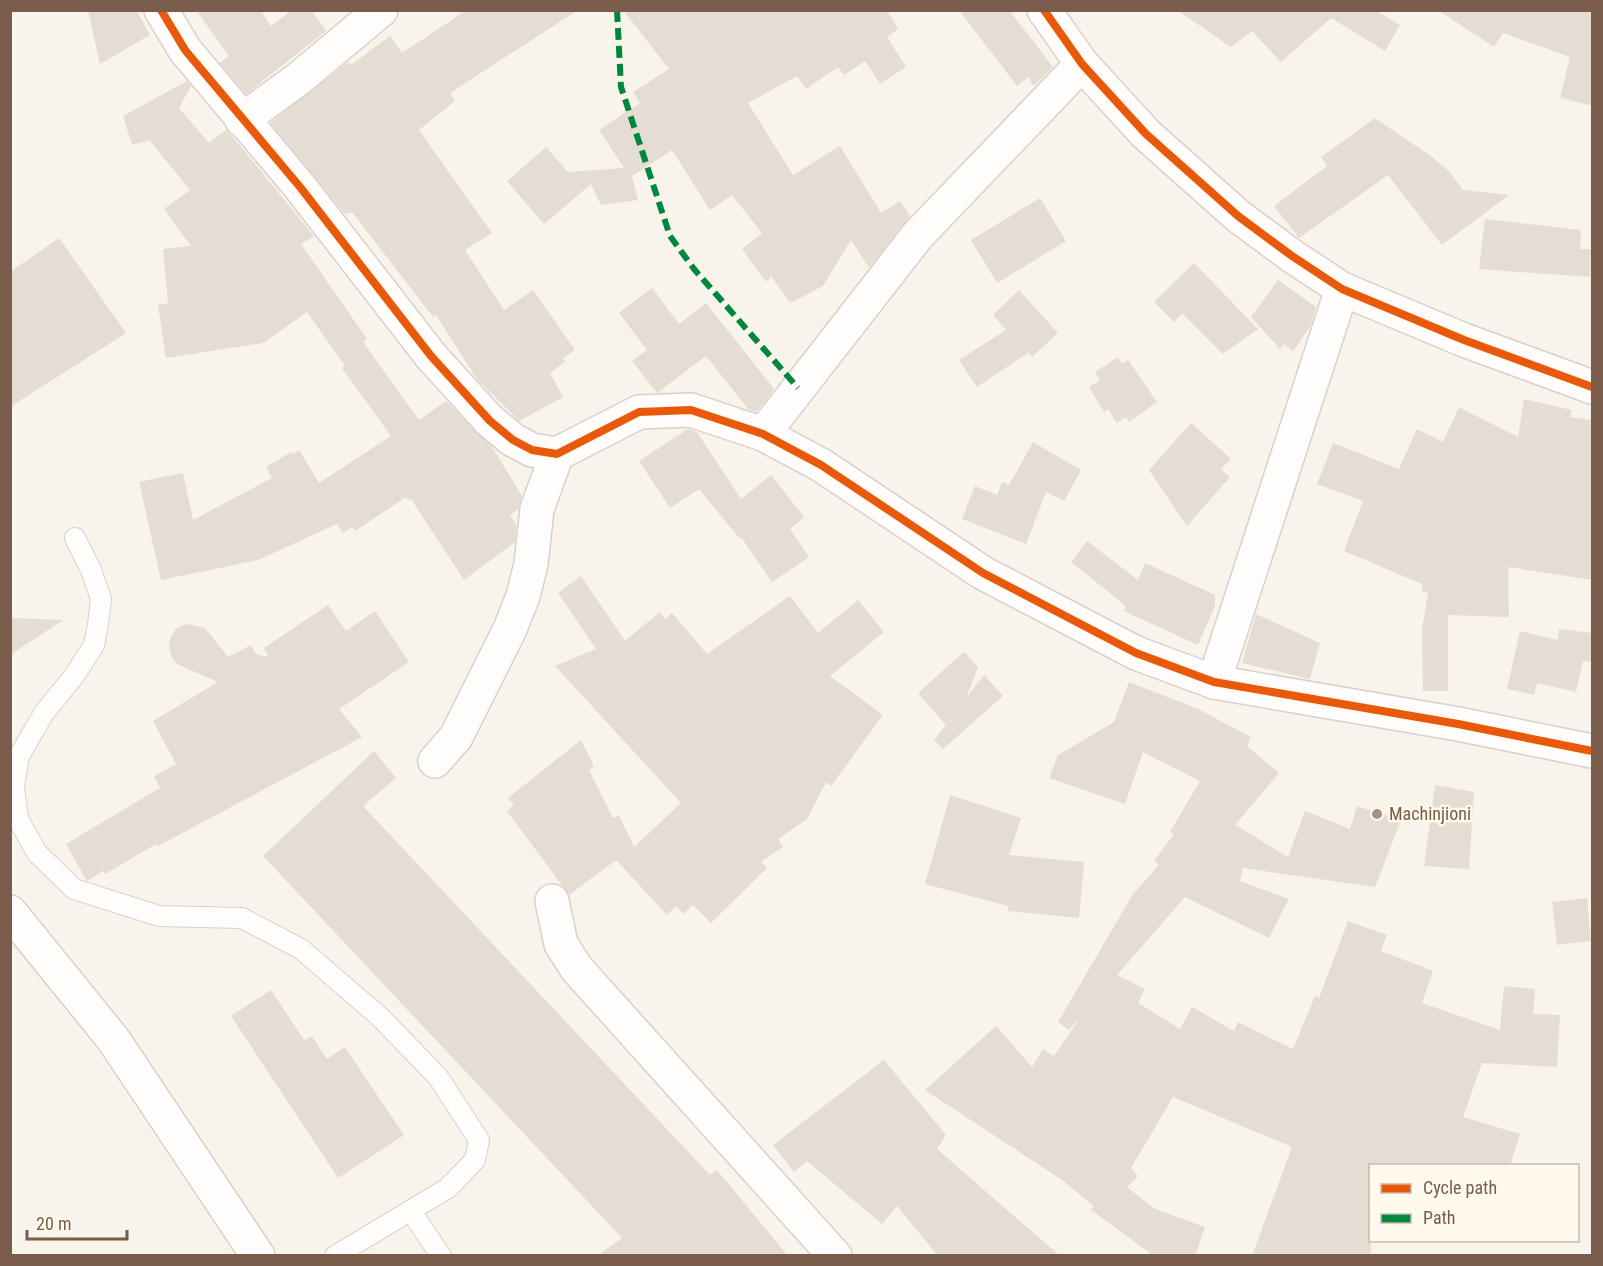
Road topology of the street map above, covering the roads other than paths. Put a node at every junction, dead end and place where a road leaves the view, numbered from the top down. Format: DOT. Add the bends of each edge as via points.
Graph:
graph roads {
  1 [pos="161,10"];
  2 [pos="381,10"];
  3 [pos="1044,10"];
  4 [pos="1082,64"];
  5 [pos="242,120"];
  6 [pos="1342,289"];
  7 [pos="1593,387"];
  8 [pos="763,434"];
  9 [pos="557,454"];
  10 [pos="75,538"];
  11 [pos="1214,682"];
  12 [pos="1593,751"];
  13 [pos="435,761"];
  14 [pos="552,901"];
  15 [pos="10,912"];
  16 [pos="411,1211"];
  17 [pos="258,1256"];
  18 [pos="335,1256"];
  19 [pos="441,1256"];
  20 [pos="835,1256"];
  1 -- 5 [label="street" via="185,50"];
  2 -- 5 [label="street"];
  3 -- 4 [label="street"];
  4 -- 6 [label="street" via="1146,134 1238,216"];
  4 -- 8 [label="street" via="918,235"];
  5 -- 9 [label="street" via="300,187 431,356 490,421 522,445"];
  6 -- 7 [label="street" via="1464,340"];
  6 -- 11 [label="street"];
  8 -- 9 [label="street" via="691,410 663,409 639,412"];
  8 -- 11 [label="street" via="866,493 983,573 1136,653"];
  9 -- 13 [label="street" via="537,509 531,564 519,607 456,737"];
  10 -- 16 [label="lane" via="101,599 94,645 44,713 19,756 14,787 18,819 37,853 74,889 159,916 242,918 301,949 380,1017 438,1077 479,1140 476,1160 448,1188"];
  11 -- 12 [label="street"];
  14 -- 20 [label="street" via="561,944 577,969"];
  15 -- 17 [label="street" via="113,1039"];
  16 -- 18 [label="lane"];
  16 -- 19 [label="lane"];
}
